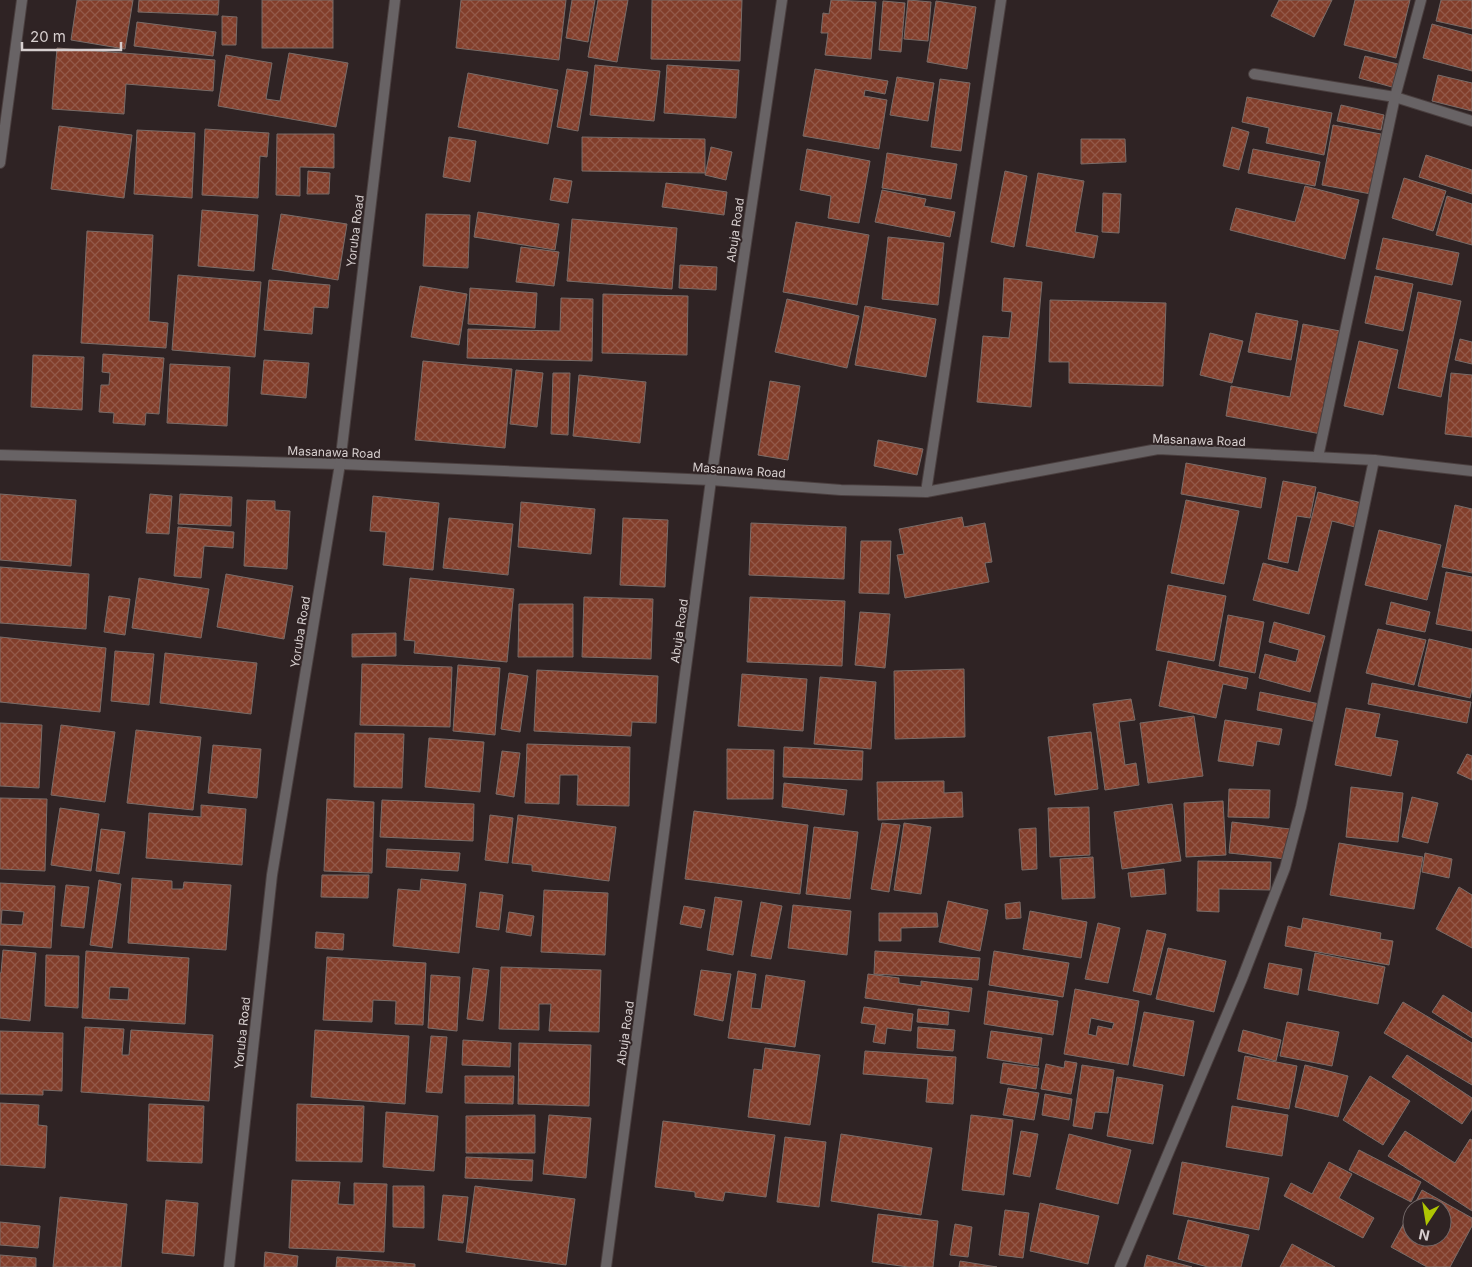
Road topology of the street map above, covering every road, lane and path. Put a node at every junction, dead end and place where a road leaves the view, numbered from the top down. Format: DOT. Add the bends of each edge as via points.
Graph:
graph roads {
  1 [pos="22,0"];
  2 [pos="395,0"];
  3 [pos="782,0"];
  4 [pos="1001,0"];
  5 [pos="1421,0"];
  6 [pos="1254,74"];
  7 [pos="1395,97"];
  8 [pos="1472,121"];
  9 [pos="0,163"];
  10 [pos="0,455"];
  11 [pos="1318,457"];
  12 [pos="1374,460"];
  13 [pos="340,464"];
  14 [pos="1472,471"];
  15 [pos="711,480"];
  16 [pos="926,492"];
  17 [pos="229,1267"];
  18 [pos="606,1267"];
  19 [pos="1120,1267"];
  1 -- 9 [label="street"];
  2 -- 13 [label="street, Yoruba Road"];
  3 -- 15 [label="street, Abuja Road"];
  4 -- 16 [label="street"];
  5 -- 7 [label="street"];
  6 -- 7 [label="street"];
  7 -- 8 [label="street"];
  7 -- 11 [label="street"];
  10 -- 13 [label="street, Masanawa Road"];
  11 -- 12 [label="street, Masanawa Road"];
  11 -- 16 [label="street, Masanawa Road" via="1158,449"];
  12 -- 14 [label="street, Masanawa Road"];
  12 -- 19 [label="street" via="1307,780 1285,868 1242,979"];
  13 -- 15 [label="street, Masanawa Road"];
  13 -- 17 [label="street, Yoruba Road" via="272,875"];
  15 -- 16 [label="street, Masanawa Road" via="841,490"];
  15 -- 18 [label="street, Abuja Road"];
}
